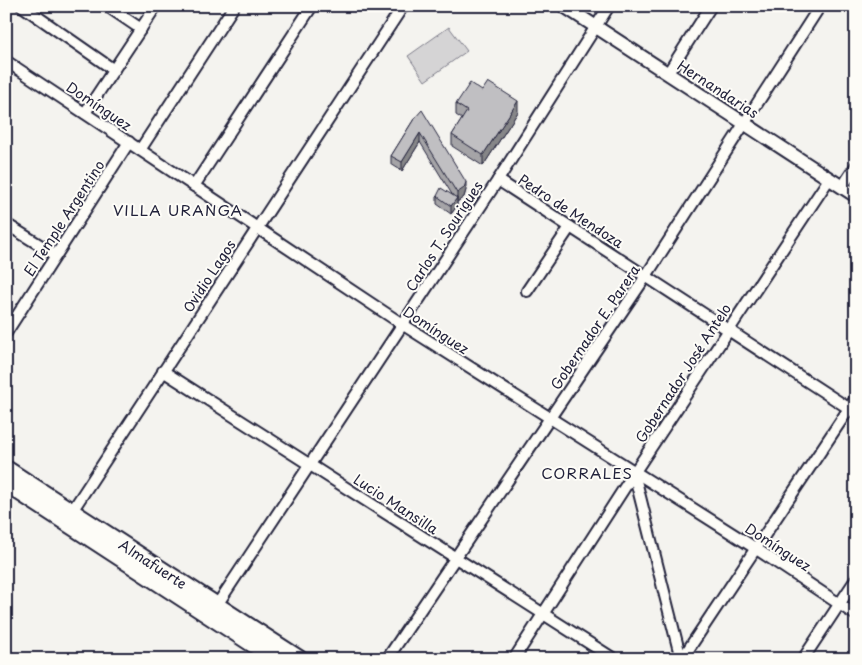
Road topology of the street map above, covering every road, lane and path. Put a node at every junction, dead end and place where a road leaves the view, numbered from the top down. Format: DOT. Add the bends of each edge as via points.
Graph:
graph roads {
  1 [pos="22,6"];
  2 [pos="107,6"];
  3 [pos="156,6"];
  4 [pos="234,6"];
  5 [pos="312,6"];
  6 [pos="403,6"];
  7 [pos="564,6"];
  8 [pos="609,6"];
  9 [pos="711,6"];
  10 [pos="820,6"];
  11 [pos="596,27"];
  12 [pos="141,29"];
  13 [pos="6,61"];
  14 [pos="114,70"];
  15 [pos="668,73"];
  16 [pos="85,113"];
  17 [pos="744,124"];
  18 [pos="129,142"];
  19 [pos="140,150"];
  20 [pos="856,166"];
  21 [pos="829,179"];
  22 [pos="498,180"];
  23 [pos="194,186"];
  24 [pos="842,187"];
  25 [pos="856,196"];
  26 [pos="6,224"];
  27 [pos="570,226"];
  28 [pos="257,228"];
  29 [pos="56,255"];
  30 [pos="646,276"];
  31 [pos="527,291"];
  32 [pos="402,324"];
  33 [pos="728,330"];
  34 [pos="6,333"];
  35 [pos="163,371"];
  36 [pos="856,398"];
  37 [pos="852,411"];
  38 [pos="550,418"];
  39 [pos="309,464"];
  40 [pos="6,468"];
  41 [pos="634,473"];
  42 [pos="6,483"];
  43 [pos="72,511"];
  44 [pos="755,548"];
  45 [pos="456,560"];
  46 [pos="856,579"];
  47 [pos="840,604"];
  48 [pos="217,605"];
  49 [pos="543,614"];
  50 [pos="856,615"];
  51 [pos="276,659"];
  52 [pos="299,659"];
  53 [pos="387,659"];
  54 [pos="514,659"];
  55 [pos="614,659"];
  56 [pos="681,659"];
  57 [pos="803,659"];
  1 -- 14 [label="street"];
  2 -- 12 [label="street"];
  3 -- 12 [label="street"];
  4 -- 19 [label="street"];
  5 -- 23 [label="street"];
  6 -- 28 [label="street, Ovidio Lagos"];
  7 -- 11 [label="street, Hernandarias"];
  8 -- 11 [label="street, Carlos T. Sourigues"];
  9 -- 15 [label="street"];
  10 -- 17 [label="street, Gobernador E. Parera"];
  11 -- 15 [label="street, Hernandarias"];
  11 -- 22 [label="street, Carlos T. Sourigues"];
  12 -- 14 [label="street"];
  13 -- 16 [label="street, Domínguez"];
  14 -- 16 [label="street"];
  15 -- 17 [label="street, Hernandarias"];
  16 -- 18 [label="street, Domínguez"];
  17 -- 21 [label="street, Hernandarias"];
  17 -- 30 [label="street, Gobernador E. Parera"];
  18 -- 19 [label="street, Domínguez"];
  18 -- 29 [label="street, El Temple Argentino"];
  19 -- 23 [label="street, Domínguez"];
  20 -- 24 [label="street"];
  21 -- 24 [label="street, Hernandarias"];
  21 -- 33 [label="street, Gobernador José Antelo"];
  22 -- 27 [label="street, Pedro de Mendoza"];
  22 -- 32 [label="street, Carlos T. Sourigues"];
  23 -- 28 [label="street, Domínguez"];
  24 -- 25 [label="street, Hernandarias"];
  26 -- 29 [label="street"];
  27 -- 30 [label="street, Pedro de Mendoza"];
  27 -- 31 [label="street"];
  28 -- 32 [label="street, Domínguez"];
  28 -- 35 [label="street, Ovidio Lagos"];
  29 -- 34 [label="street, El Temple Argentino"];
  30 -- 33 [label="street, Pedro de Mendoza"];
  30 -- 38 [label="street, Gobernador E. Parera"];
  32 -- 38 [label="street, Domínguez"];
  32 -- 39 [label="street, Carlos T. Sourigues"];
  33 -- 37 [label="street, Pedro de Mendoza"];
  33 -- 41 [label="street, Gobernador José Antelo"];
  35 -- 39 [label="street, Lucio Mansilla"];
  35 -- 43 [label="street, Ovidio Lagos"];
  36 -- 37 [label="street"];
  37 -- 44 [label="street"];
  38 -- 41 [label="street, Domínguez"];
  38 -- 45 [label="street, Gobernador E. Parera"];
  39 -- 45 [label="street, Lucio Mansilla"];
  39 -- 48 [label="street, Carlos T. Sourigues"];
  40 -- 43 [label="main road, Almafuerte"];
  41 -- 44 [label="street, Domínguez"];
  41 -- 49 [label="street, Gobernador José Antelo"];
  41 -- 56 [label="street"];
  42 -- 51 [label="main road, Almafuerte"];
  43 -- 48 [label="main road, Almafuerte"];
  44 -- 47 [label="street, Domínguez"];
  44 -- 56 [label="street"];
  45 -- 49 [label="street, Lucio Mansilla"];
  45 -- 53 [label="street, Gobernador E. Parera"];
  46 -- 47 [label="street"];
  47 -- 50 [label="street, Domínguez"];
  47 -- 57 [label="street"];
  48 -- 52 [label="main road, Almafuerte"];
  49 -- 54 [label="street, Gobernador José Antelo"];
  49 -- 55 [label="street, Lucio Mansilla"];
}
